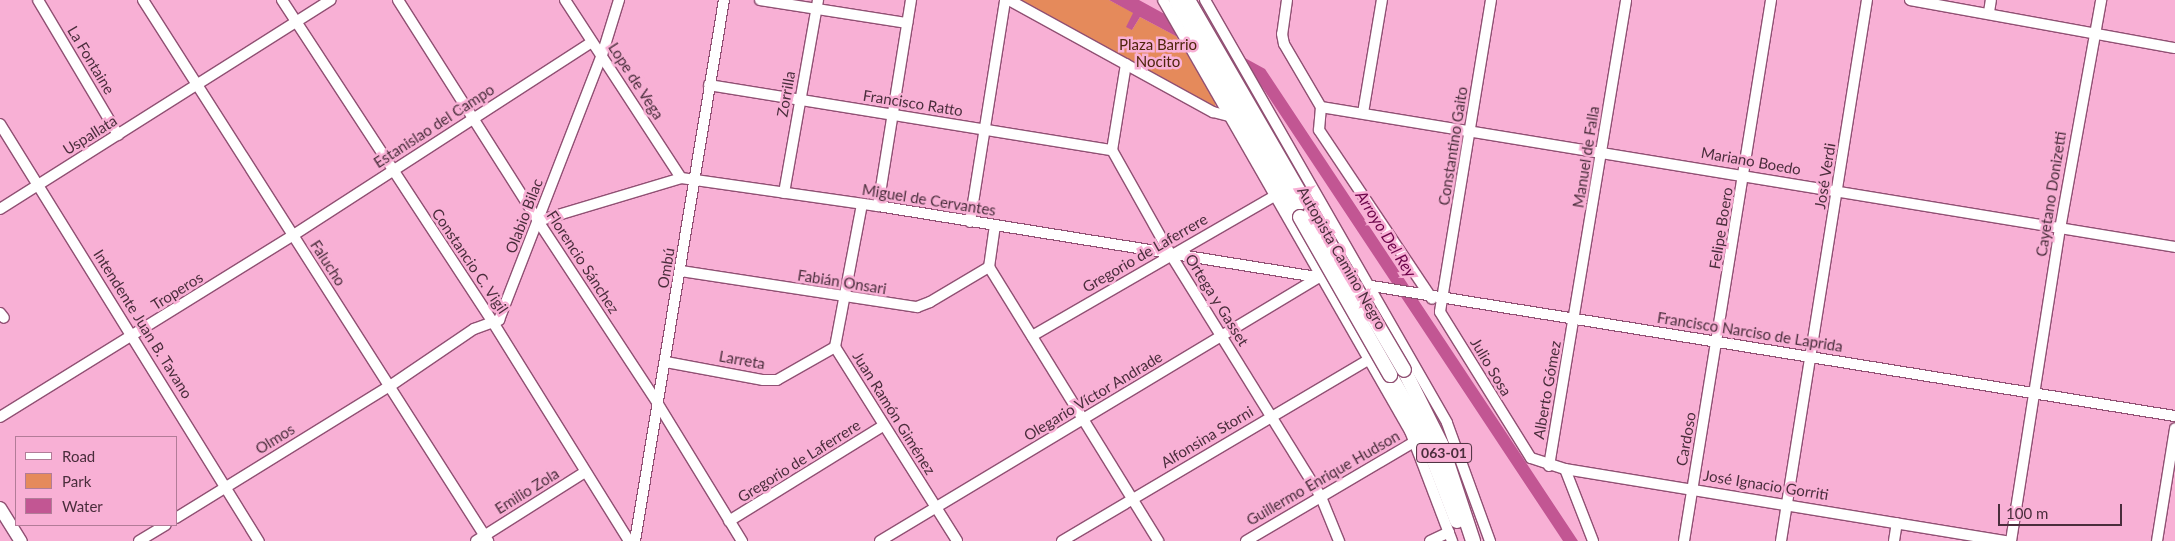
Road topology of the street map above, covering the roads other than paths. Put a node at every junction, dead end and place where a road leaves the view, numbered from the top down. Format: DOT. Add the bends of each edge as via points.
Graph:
graph roads {
  1 [pos="38,0"];
  2 [pos="143,0"];
  3 [pos="282,0"];
  4 [pos="330,0"];
  5 [pos="398,0"];
  6 [pos="565,0"];
  7 [pos="619,0"];
  8 [pos="724,0"];
  9 [pos="760,0"];
  10 [pos="911,0"];
  11 [pos="1007,0"];
  12 [pos="1188,0"];
  13 [pos="1205,0"];
  14 [pos="1287,0"];
  15 [pos="1382,0"];
  16 [pos="1491,0"];
  17 [pos="1626,0"];
  18 [pos="1771,0"];
  19 [pos="1867,0"];
  20 [pos="1910,0"];
  21 [pos="1991,0"];
  22 [pos="2101,0"];
  23 [pos="1168,1"];
  24 [pos="817,5"];
  25 [pos="1989,12"];
  26 [pos="296,22"];
  27 [pos="907,23"];
  28 [pos="2093,31"];
  29 [pos="592,42"];
  30 [pos="2175,48"];
  31 [pos="602,56"];
  32 [pos="1126,64"];
  33 [pos="709,85"];
  34 [pos="196,86"];
  35 [pos="801,100"];
  36 [pos="1321,107"];
  37 [pos="1363,113"];
  38 [pos="894,116"];
  39 [pos="1229,116"];
  40 [pos="474,119"];
  41 [pos="0,124"];
  42 [pos="985,130"];
  43 [pos="1470,131"];
  44 [pos="118,135"];
  45 [pos="1112,150"];
  46 [pos="1603,152"];
  47 [pos="392,172"];
  48 [pos="1745,175"];
  49 [pos="681,178"];
  50 [pos="694,180"];
  51 [pos="38,185"];
  52 [pos="1838,192"];
  53 [pos="784,193"];
  54 [pos="1274,196"];
  55 [pos="862,204"];
  56 [pos="878,206"];
  57 [pos="0,209"];
  58 [pos="1306,215"];
  59 [pos="538,221"];
  60 [pos="970,222"];
  61 [pos="995,225"];
  62 [pos="2060,229"];
  63 [pos="292,236"];
  64 [pos="2175,247"];
  65 [pos="1171,255"];
  66 [pos="989,267"];
  67 [pos="680,271"];
  68 [pos="1321,276"];
  69 [pos="1367,286"];
  70 [pos="1430,295"];
  71 [pos="1443,297"];
  72 [pos="845,298"];
  73 [pos="1440,312"];
  74 [pos="1575,319"];
  75 [pos="494,324"];
  76 [pos="134,335"];
  77 [pos="1222,335"];
  78 [pos="1032,336"];
  79 [pos="1718,343"];
  80 [pos="835,347"];
  81 [pos="1811,357"];
  82 [pos="1368,360"];
  83 [pos="666,362"];
  84 [pos="390,386"];
  85 [pos="2036,393"];
  86 [pos="658,404"];
  87 [pos="1271,416"];
  88 [pos="2175,416"];
  89 [pos="0,417"];
  90 [pos="1082,419"];
  91 [pos="883,426"];
  92 [pos="2175,428"];
  93 [pos="1416,442"];
  94 [pos="1526,452"];
  95 [pos="1549,466"];
  96 [pos="1565,468"];
  97 [pos="585,472"];
  98 [pos="226,488"];
  99 [pos="1693,488"];
  100 [pos="1320,497"];
  101 [pos="1132,499"];
  102 [pos="1788,503"];
  103 [pos="0,508"];
  104 [pos="936,508"];
  105 [pos="178,517"];
  106 [pos="730,521"];
  107 [pos="1897,523"];
  108 [pos="164,526"];
  109 [pos="1451,536"];
  110 [pos="483,539"];
  111 [pos="21,541"];
  112 [pos="139,541"];
  113 [pos="259,541"];
  114 [pos="629,541"];
  115 [pos="635,541"];
  116 [pos="742,541"];
  117 [pos="880,541"];
  118 [pos="956,541"];
  119 [pos="1062,541"];
  120 [pos="1158,541"];
  121 [pos="1246,541"];
  122 [pos="1340,541"];
  123 [pos="1430,541"];
  124 [pos="1463,541"];
  125 [pos="1473,541"];
  126 [pos="1490,541"];
  127 [pos="1593,541"];
  128 [pos="1684,541"];
  129 [pos="1781,541"];
  130 [pos="1894,541"];
  131 [pos="2006,541"];
  132 [pos="2011,541"];
  133 [pos="2157,541"];
  1 -- 44 [label="street, La Fontaine"];
  2 -- 34 [label="street, Falucho"];
  3 -- 26 [label="street, Constancio C. Vigil"];
  4 -- 26 [label="street, Uspallata"];
  5 -- 40 [label="street, Florencio Sánchez"];
  6 -- 29 [label="street, Lope de Vega"];
  7 -- 31 [label="street, Olabio Bilac"];
  8 -- 33 [label="street, Ombú"];
  9 -- 24 [label="street"];
  10 -- 27 [label="street"];
  11 -- 32 [label="street"];
  11 -- 42 [label="street"];
  12 -- 58 [label="highway, Autopista Camino Negro / 063-01"];
  13 -- 69 [label="street"];
  14 -- 36 [label="street" via="1282,34 1284,44"];
  15 -- 37 [label="street"];
  16 -- 43 [label="street, Constantino Gaito"];
  17 -- 46 [label="street, Manuel de Falla"];
  18 -- 48 [label="street, Felipe Boero"];
  19 -- 52 [label="street, José Verdi"];
  20 -- 25 [label="street"];
  21 -- 25 [label="street"];
  22 -- 28 [label="street, Cayetano Donizetti"];
  23 -- 39 [label="street"];
  23 -- 58 [label="highway, Autopista Camino Negro / 063-01" via="1217,72"];
  24 -- 27 [label="street"];
  24 -- 35 [label="street, Zorrilla"];
  25 -- 28 [label="street"];
  26 -- 34 [label="street, Uspallata"];
  26 -- 47 [label="street, Constancio C. Vigil"];
  27 -- 38 [label="street"];
  28 -- 30 [label="street"];
  28 -- 62 [label="street, Cayetano Donizetti"];
  29 -- 31 [label="street, Lope de Vega"];
  29 -- 40 [label="street, Estanislao del Campo"];
  31 -- 49 [label="street, Lope de Vega"];
  31 -- 59 [label="street, Olabio Bilac"];
  32 -- 39 [label="street" via="1213,112"];
  32 -- 45 [label="street"];
  33 -- 35 [label="street, Francisco Ratto"];
  33 -- 50 [label="street, Ombú"];
  34 -- 44 [label="street, Uspallata"];
  34 -- 63 [label="street, Falucho"];
  35 -- 38 [label="street, Francisco Ratto"];
  35 -- 53 [label="street, Zorrilla"];
  36 -- 37 [label="street, Mariano Boedo"];
  36 -- 70 [label="street, Julio Sosa" via="1319,130"];
  37 -- 43 [label="street, Mariano Boedo"];
  38 -- 42 [label="street, Francisco Ratto"];
  38 -- 56 [label="street"];
  39 -- 54 [label="street"];
  40 -- 47 [label="street, Estanislao del Campo"];
  40 -- 59 [label="street, Florencio Sánchez"];
  41 -- 51 [label="street, Intendente Juan B. Tavano"];
  42 -- 45 [label="street, Francisco Ratto"];
  42 -- 60 [label="street"];
  43 -- 46 [label="street, Mariano Boedo"];
  43 -- 71 [label="street, Constantino Gaito"];
  44 -- 51 [label="street, Uspallata"];
  45 -- 65 [label="street, Ortega y Gasset"];
  46 -- 48 [label="street, Mariano Boedo"];
  46 -- 74 [label="street, Manuel de Falla"];
  47 -- 63 [label="street, Estanislao del Campo"];
  47 -- 75 [label="street, Constancio C. Vigil"];
  48 -- 52 [label="street, Mariano Boedo"];
  48 -- 79 [label="street, Felipe Boero"];
  49 -- 50 [label="street, Miguel de Cervantes"];
  49 -- 59 [label="street, Miguel de Cervantes"];
  50 -- 53 [label="street, Miguel de Cervantes"];
  50 -- 67 [label="street, Ombú"];
  51 -- 57 [label="street, Uspallata"];
  51 -- 76 [label="street, Intendente Juan B. Tavano"];
  52 -- 62 [label="street, Mariano Boedo"];
  52 -- 81 [label="street, José Verdi"];
  53 -- 55 [label="street, Miguel de Cervantes"];
  54 -- 65 [label="street, Gregorio de Laferrere"];
  54 -- 68 [label="street"];
  55 -- 56 [label="street, Miguel de Cervantes"];
  55 -- 72 [label="street, Juan Ramón Giménez"];
  56 -- 60 [label="street, Miguel de Cervantes"];
  58 -- 124 [label="highway, Autopista Camino Negro / 063-01, bridge" via="1424,436"];
  58 -- 125 [label="highway, Autopista Camino Negro / 063-01, bridge" via="1404,370 1441,444"];
  59 -- 75 [label="street, Olabio Bilac" via="503,314"];
  59 -- 86 [label="street, Florencio Sánchez"];
  60 -- 61 [label="street, Miguel de Cervantes"];
  61 -- 65 [label="street, Miguel de Cervantes"];
  61 -- 66 [label="street"];
  62 -- 64 [label="street, Mariano Boedo"];
  62 -- 85 [label="street, Cayetano Donizetti"];
  63 -- 76 [label="street, Troperos"];
  63 -- 84 [label="street, Falucho"];
  65 -- 68 [label="street, Miguel de Cervantes"];
  65 -- 77 [label="street, Ortega y Gasset"];
  65 -- 78 [label="street, Gregorio de Laferrere"];
  66 -- 72 [label="street, Fabián Onsari" via="924,305 904,306"];
  66 -- 78 [label="street"];
  67 -- 72 [label="street, Fabián Onsari"];
  67 -- 83 [label="street, Ombú"];
  68 -- 69 [label="street, Francisco Narciso de Laprida"];
  68 -- 77 [label="street, Olegario Víctor Andrade"];
  68 -- 82 [label="street"];
  69 -- 70 [label="street, Francisco Narciso de Laprida"];
  69 -- 126 [label="street" via="1452,434"];
  70 -- 71 [label="street, Francisco Narciso de Laprida"];
  70 -- 73 [label="street, Julio Sosa"];
  71 -- 73 [label="street"];
  71 -- 74 [label="street, Francisco Narciso de Laprida"];
  72 -- 80 [label="street, Juan Ramón Giménez"];
  73 -- 94 [label="street, Julio Sosa"];
  74 -- 79 [label="street, Francisco Narciso de Laprida"];
  74 -- 95 [label="street, Alberto Gómez"];
  75 -- 84 [label="street" via="474,329"];
  75 -- 97 [label="street, Constancio C. Vigil"];
  76 -- 89 [label="street, Troperos"];
  76 -- 98 [label="street, Intendente Juan B. Tavano"];
  77 -- 87 [label="street, Ortega y Gasset"];
  77 -- 90 [label="street, Olegario Víctor Andrade"];
  78 -- 90 [label="street"];
  79 -- 81 [label="street, Francisco Narciso de Laprida"];
  79 -- 99 [label="street, Cardoso"];
  80 -- 83 [label="street, Larreta" via="777,380"];
  80 -- 91 [label="street, Juan Ramón Giménez"];
  81 -- 85 [label="street, Francisco Narciso de Laprida"];
  81 -- 102 [label="street, José Verdi"];
  82 -- 87 [label="street, Alfonsina Storni"];
  82 -- 93 [label="street"];
  83 -- 86 [label="street, Ombú"];
  84 -- 98 [label="street, Olmos"];
  84 -- 110 [label="street, Falucho"];
  85 -- 88 [label="street, Francisco Narciso de Laprida"];
  85 -- 132 [label="street, Cayetano Donizetti"];
  86 -- 106 [label="street, Florencio Sánchez"];
  86 -- 115 [label="street, Ombú"];
  87 -- 100 [label="street, Ortega y Gasset"];
  87 -- 101 [label="street, Alfonsina Storni"];
  90 -- 101 [label="street"];
  90 -- 104 [label="street, Olegario Víctor Andrade"];
  91 -- 104 [label="street, Juan Ramón Giménez"];
  91 -- 106 [label="street, Gregorio de Laferrere"];
  92 -- 133 [label="street"];
  93 -- 100 [label="street, Guillermo Enrique Hudson"];
  93 -- 109 [label="street"];
  94 -- 95 [label="street, José Ignacio Gorriti" via="1538,463"];
  95 -- 96 [label="street, José Ignacio Gorriti"];
  96 -- 99 [label="street, José Ignacio Gorriti"];
  96 -- 127 [label="street"];
  97 -- 110 [label="street, Emilio Zola"];
  97 -- 114 [label="street, Constancio C. Vigil"];
  98 -- 105 [label="street, Olmos"];
  98 -- 113 [label="street, Intendente Juan B. Tavano"];
  99 -- 102 [label="street, José Ignacio Gorriti"];
  99 -- 128 [label="street, Cardoso"];
  100 -- 121 [label="street, Guillermo Enrique Hudson"];
  100 -- 122 [label="street, Ortega y Gasset"];
  101 -- 119 [label="street, Alfonsina Storni"];
  101 -- 120 [label="street"];
  102 -- 107 [label="street, José Ignacio Gorriti"];
  102 -- 129 [label="street, José Verdi"];
  103 -- 111 [label="main road"];
  104 -- 117 [label="street, Olegario Víctor Andrade"];
  104 -- 118 [label="street, Juan Ramón Giménez"];
  106 -- 116 [label="street, Florencio Sánchez"];
  107 -- 130 [label="street"];
  107 -- 131 [label="street, José Ignacio Gorriti"];
  108 -- 112 [label="street"];
  109 -- 123 [label="street"];
}
